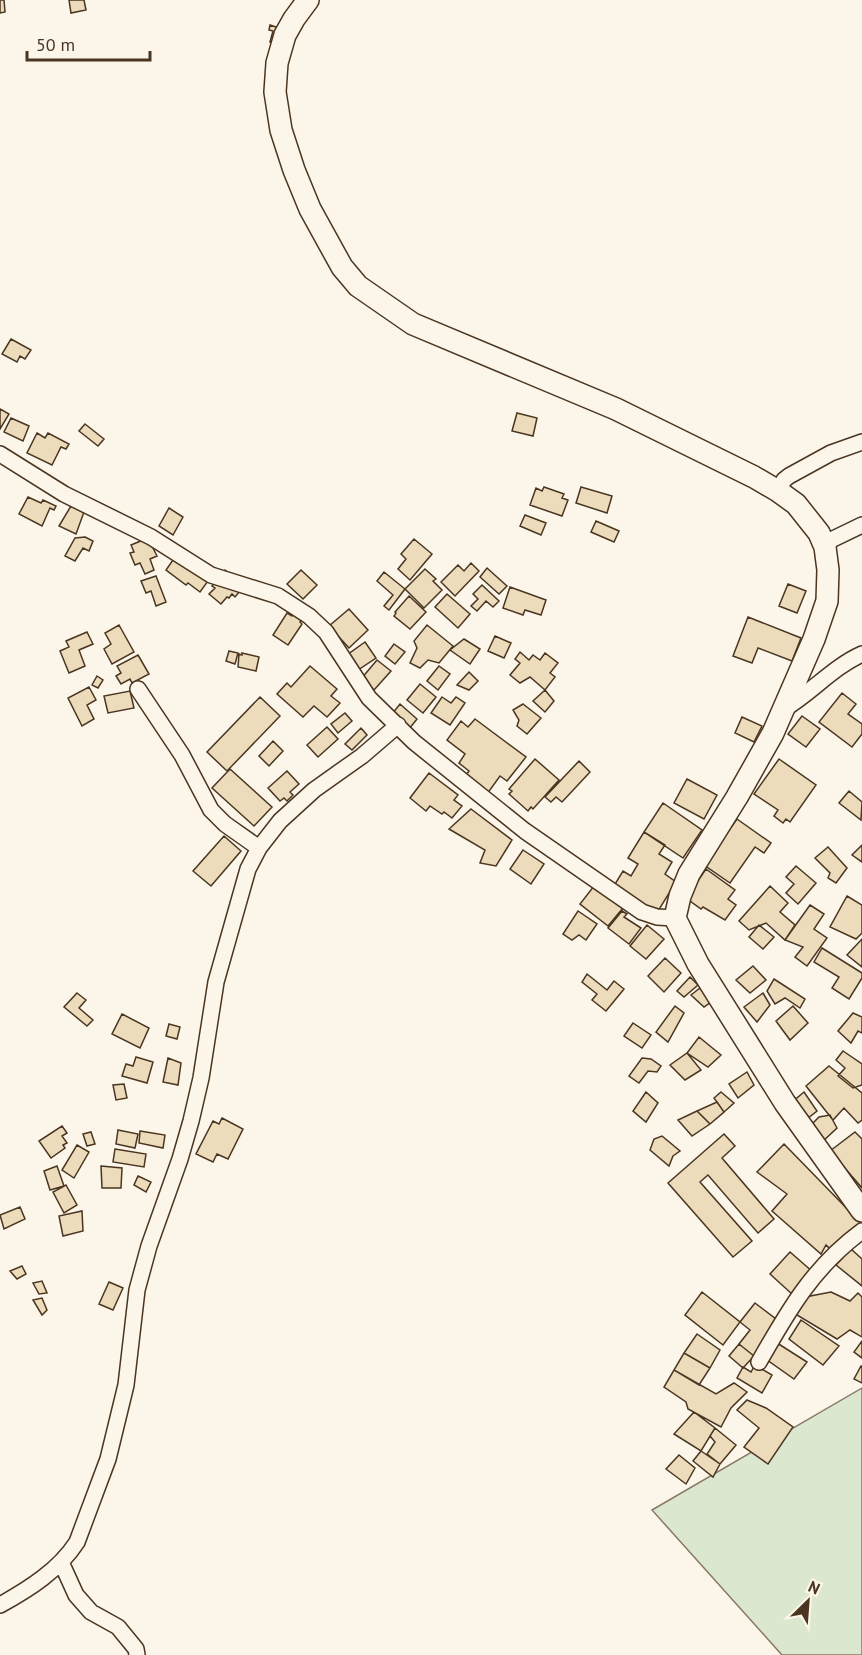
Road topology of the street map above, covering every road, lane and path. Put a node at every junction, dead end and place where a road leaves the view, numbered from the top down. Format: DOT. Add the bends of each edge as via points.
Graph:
graph roads {
  1 [pos="308,0"];
  2 [pos="862,442"];
  3 [pos="0,454"];
  4 [pos="778,491"];
  5 [pos="862,525"];
  6 [pos="825,547"];
  7 [pos="862,654"];
  8 [pos="138,689"];
  9 [pos="784,709"];
  10 [pos="398,725"];
  11 [pos="259,848"];
  12 [pos="675,918"];
  13 [pos="862,1211"];
  14 [pos="862,1231"];
  15 [pos="759,1362"];
  16 [pos="62,1562"];
  17 [pos="0,1605"];
  18 [pos="137,1655"];
  1 -- 4 [label="main road" via="285,35 277,63 275,92 281,130 310,209 342,267 358,286 412,324 616,409"];
  2 -- 4 [label="street" via="831,453 789,476"];
  3 -- 10 [label="street" via="64,494 151,537 211,575 278,596 309,616 326,632 369,698"];
  4 -- 6 [label="main road" via="796,504"];
  5 -- 6 [label="street"];
  6 -- 9 [label="main road" via="827,601"];
  7 -- 9 [label="street"];
  8 -- 11 [label="street" via="182,755 211,810"];
  9 -- 12 [label="main road" via="742,788 689,874"];
  10 -- 11 [label="street" via="314,790 280,821"];
  10 -- 12 [label="street" via="525,831 642,912"];
  11 -- 16 [label="street" via="235,908 216,982 201,1078 186,1140 137,1290 126,1385 108,1459 77,1542"];
  12 -- 13 [label="main road" via="698,964 785,1103"];
  14 -- 15 [label="street" via="796,1298"];
  16 -- 17 [label="street"];
  16 -- 18 [label="street" via="76,1595 91,1612 118,1627 136,1648"];
}
